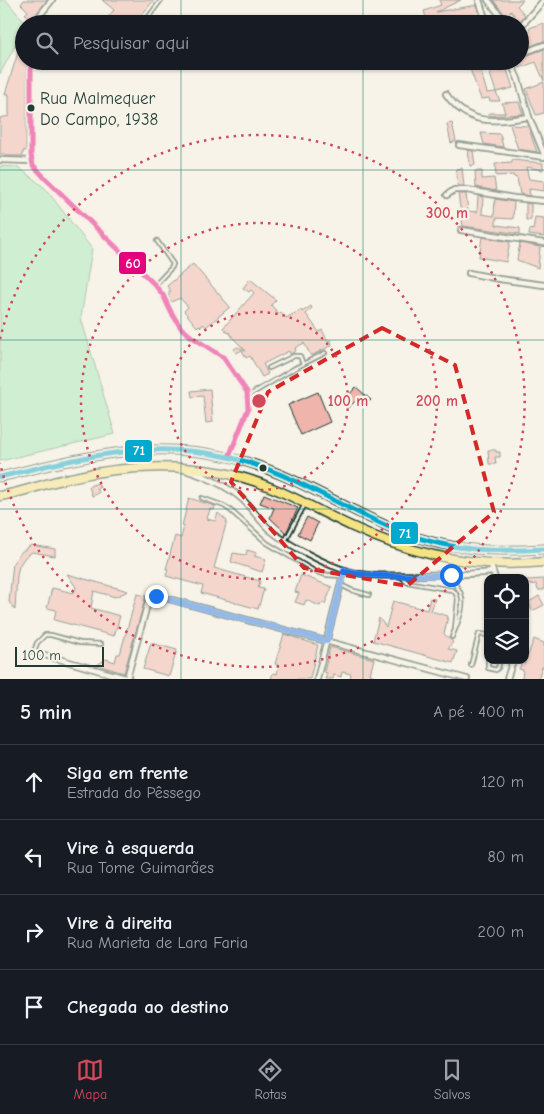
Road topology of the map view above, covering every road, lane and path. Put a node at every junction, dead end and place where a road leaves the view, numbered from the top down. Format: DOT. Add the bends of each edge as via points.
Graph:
graph roads {
  1 [pos="52,0"];
  2 [pos="161,0"];
  3 [pos="479,0"];
  4 [pos="488,0"];
  5 [pos="544,0"];
  6 [pos="40,15"];
  7 [pos="150,15"];
  8 [pos="484,15"];
  9 [pos="499,15"];
  10 [pos="529,17"];
  11 [pos="544,45"];
  12 [pos="529,51"];
  13 [pos="31,70"];
  14 [pos="514,70"];
  15 [pos="446,94"];
  16 [pos="529,117"];
  17 [pos="460,145"];
  18 [pos="544,156"];
  19 [pos="0,160"];
  20 [pos="32,161"];
  21 [pos="448,195"];
  22 [pos="544,201"];
  23 [pos="461,230"];
  24 [pos="157,241"];
  25 [pos="544,243"];
  26 [pos="469,273"];
  27 [pos="155,285"];
  28 [pos="544,285"];
  29 [pos="325,353"];
  30 [pos="303,364"];
  31 [pos="269,368"];
  32 [pos="248,396"];
  33 [pos="229,457"];
  34 [pos="177,468"];
  35 [pos="0,477"];
  36 [pos="0,496"];
  37 [pos="202,498"];
  38 [pos="306,503"];
  39 [pos="285,541"];
  40 [pos="544,549"];
  41 [pos="544,562"];
  42 [pos="491,568"];
  43 [pos="344,574"];
  44 [pos="493,574"];
  45 [pos="400,575"];
  46 [pos="451,575"];
  47 [pos="341,585"];
  48 [pos="369,595"];
  49 [pos="455,628"];
  50 [pos="484,635"];
  51 [pos="452,637"];
  52 [pos="327,641"];
  53 [pos="101,644"];
  54 [pos="34,652"];
  55 [pos="488,664"];
  56 [pos="499,664"];
  57 [pos="512,664"];
  58 [pos="471,665"];
  59 [pos="129,679"];
  60 [pos="316,679"];
  61 [pos="467,679"];
  62 [pos="507,679"];
  1 -- 6 [label="street"];
  2 -- 7 [label="lane"];
  3 -- 8 [label="street"];
  4 -- 9 [label="street"];
  5 -- 10 [label="street"];
  11 -- 12 [label="street"];
  13 -- 20 [label="street"];
  14 -- 16 [label="street"];
  15 -- 16 [label="street" via="454,106 484,121"];
  16 -- 18 [label="street"];
  17 -- 18 [label="street"];
  19 -- 20 [label="street"];
  20 -- 27 [label="street" via="41,174"];
  21 -- 22 [label="street" via="454,190 468,190"];
  23 -- 25 [label="street"];
  24 -- 27 [label="lane" via="173,264"];
  26 -- 28 [label="street"];
  27 -- 32 [label="street" via="181,328 223,357"];
  29 -- 30 [label="lane"];
  30 -- 31 [label="lane" via="300,356 294,356"];
  30 -- 32 [label="lane"];
  32 -- 33 [label="street" via="248,409"];
  33 -- 35 [label="highway" via="178,450 124,451"];
  33 -- 40 [label="highway" via="282,475 398,531 428,541 487,551"];
  34 -- 36 [label="highway" via="107,470"];
  34 -- 38 [label="highway" via="241,478 272,487"];
  34 -- 39 [label="street" via="229,489"];
  37 -- 43 [label="lane" via="224,506 267,543 316,572 327,576"];
  38 -- 39 [label="lane"];
  38 -- 42 [label="highway" via="396,545"];
  39 -- 43 [label="street"];
  41 -- 42 [label="highway"];
  42 -- 44 [label="street"];
  42 -- 46 [label="street"];
  43 -- 45 [label="street"];
  43 -- 47 [label="street"];
  45 -- 46 [label="street"];
  45 -- 49 [label="lane" via="407,582 455,592 458,599"];
  46 -- 49 [label="lane" via="462,593 462,609"];
  47 -- 48 [label="lane"];
  47 -- 52 [label="street"];
  49 -- 51 [label="lane"];
  50 -- 58 [label="lane" via="479,634"];
  52 -- 59 [label="street" via="150,597"];
  52 -- 60 [label="street"];
  52 -- 61 [label="street"];
  53 -- 54 [label="lane" via="45,635"];
  54 -- 59 [label="street"];
  55 -- 56 [label="lane" via="488,668 496,670"];
  57 -- 62 [label="street"];
}
